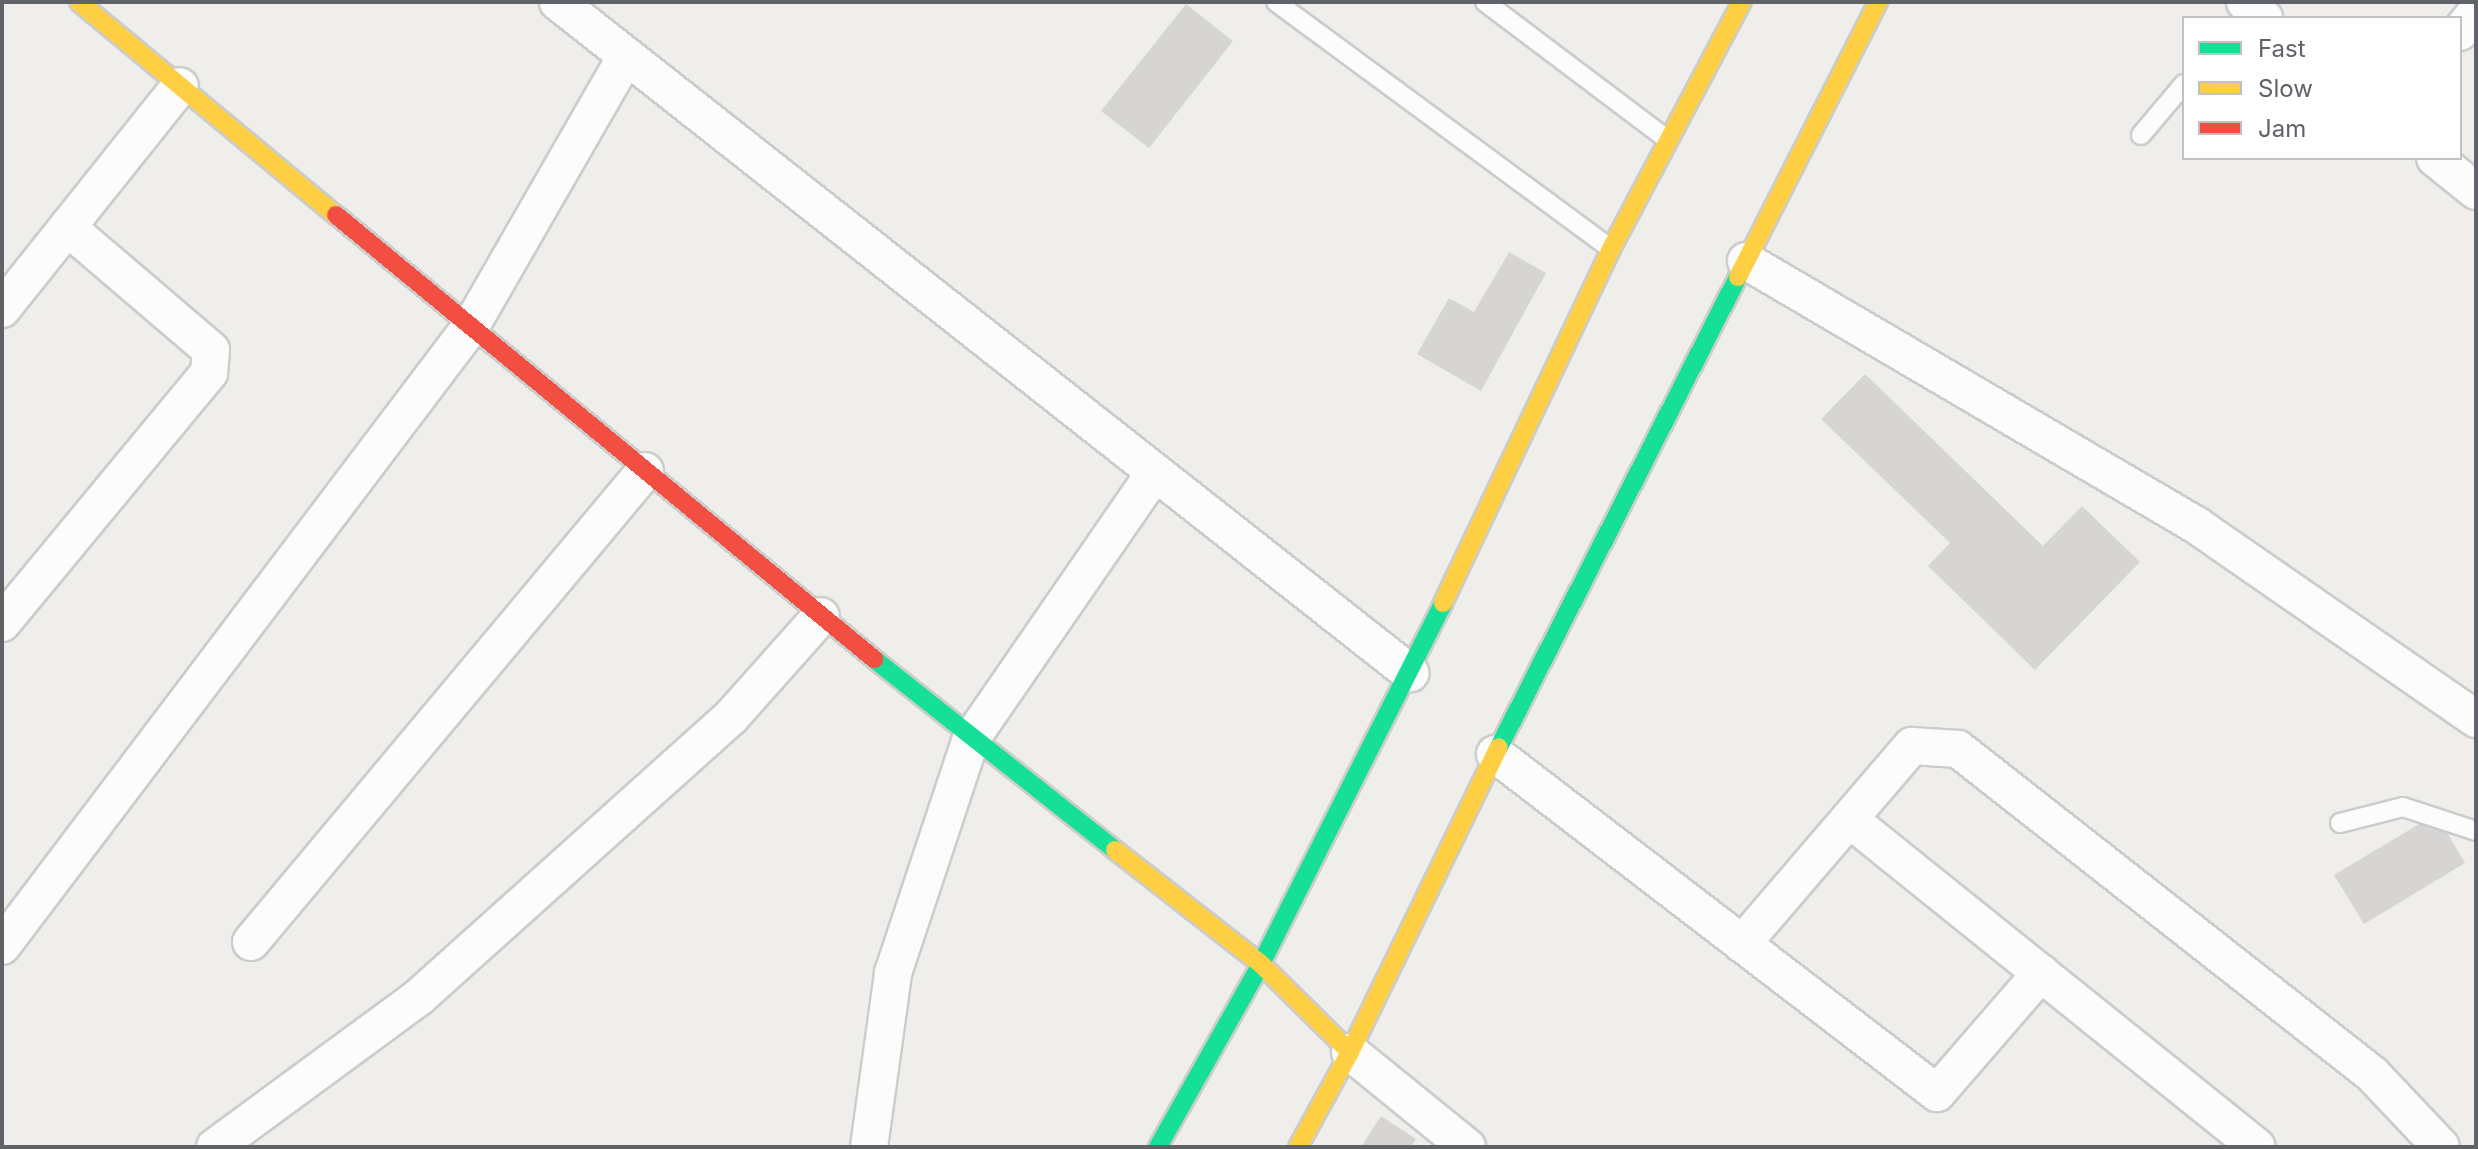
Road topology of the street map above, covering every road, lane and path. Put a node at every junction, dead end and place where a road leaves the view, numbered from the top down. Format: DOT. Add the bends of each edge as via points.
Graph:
graph roads {
  1 [pos="79,2"];
  2 [pos="558,2"];
  3 [pos="1276,2"];
  4 [pos="1485,2"];
  5 [pos="1742,2"];
  6 [pos="1878,2"];
  7 [pos="2476,12"];
  8 [pos="2462,30"];
  9 [pos="625,58"];
  10 [pos="180,86"];
  11 [pos="2182,86"];
  12 [pos="2141,135"];
  13 [pos="1668,141"];
  14 [pos="2437,160"];
  15 [pos="2476,191"];
  16 [pos="67,227"];
  17 [pos="1611,249"];
  18 [pos="1746,261"];
  19 [pos="2,309"];
  20 [pos="471,326"];
  21 [pos="645,471"];
  22 [pos="1155,472"];
  23 [pos="821,616"];
  24 [pos="2,623"];
  25 [pos="1410,673"];
  26 [pos="2476,719"];
  27 [pos="971,739"];
  28 [pos="1495,754"];
  29 [pos="1849,819"];
  30 [pos="2340,823"];
  31 [pos="2476,831"];
  32 [pos="251,942"];
  33 [pos="1742,944"];
  34 [pos="2,946"];
  35 [pos="1261,964"];
  36 [pos="2041,973"];
  37 [pos="1350,1052"];
  38 [pos="215,1147"];
  39 [pos="869,1147"];
  40 [pos="1158,1147"];
  41 [pos="1298,1147"];
  42 [pos="1467,1147"];
  43 [pos="2257,1147"];
  44 [pos="2441,1147"];
  1 -- 10 [label="main road"];
  2 -- 9 [label="street"];
  3 -- 17 [label="lane"];
  4 -- 13 [label="lane"];
  5 -- 13 [label="main road"];
  6 -- 18 [label="main road"];
  7 -- 8 [label="street"];
  9 -- 20 [label="street"];
  9 -- 22 [label="street"];
  10 -- 16 [label="street"];
  10 -- 20 [label="main road"];
  11 -- 12 [label="lane"];
  13 -- 17 [label="main road"];
  14 -- 15 [label="street"];
  16 -- 19 [label="street"];
  16 -- 24 [label="street" via="211,350 209,373"];
  17 -- 25 [label="main road"];
  18 -- 26 [label="street" via="2196,525"];
  18 -- 28 [label="main road"];
  20 -- 21 [label="main road"];
  20 -- 34 [label="street"];
  21 -- 23 [label="main road"];
  21 -- 32 [label="street"];
  22 -- 25 [label="street"];
  22 -- 27 [label="street"];
  23 -- 27 [label="main road"];
  23 -- 38 [label="street" via="731,717 419,997"];
  25 -- 35 [label="main road"];
  27 -- 35 [label="main road"];
  27 -- 39 [label="street" via="893,973"];
  28 -- 33 [label="street"];
  28 -- 37 [label="main road"];
  29 -- 33 [label="street"];
  29 -- 36 [label="street"];
  29 -- 44 [label="street" via="1912,746 1958,749 2372,1074"];
  30 -- 31 [label="lane" via="2403,807"];
  33 -- 36 [label="street" via="1937,1093"];
  35 -- 37 [label="main road"];
  35 -- 40 [label="main road"];
  36 -- 43 [label="street"];
  37 -- 41 [label="main road"];
  37 -- 42 [label="street"];
}
